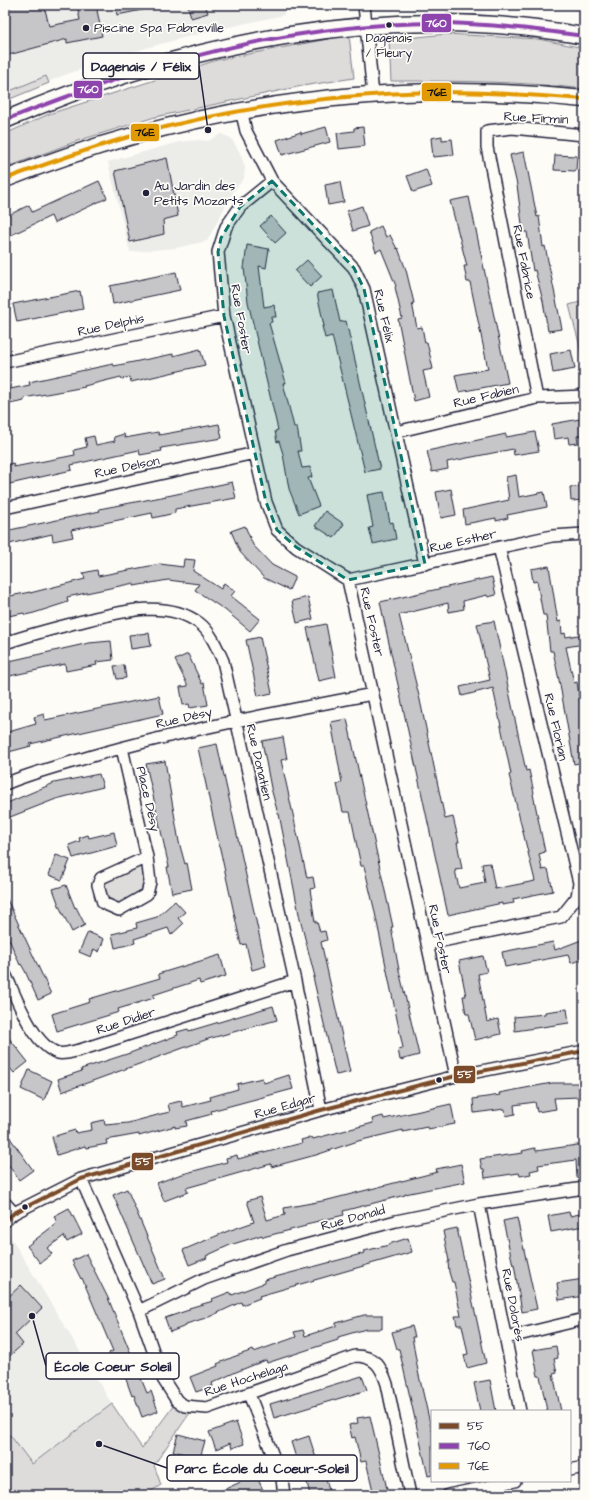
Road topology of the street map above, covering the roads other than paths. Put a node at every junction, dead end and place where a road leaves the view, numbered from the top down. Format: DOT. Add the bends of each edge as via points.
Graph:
graph roads {
  1 [pos="364,5"];
  2 [pos="366,24"];
  3 [pos="584,36"];
  4 [pos="373,94"];
  5 [pos="584,100"];
  6 [pos="241,110"];
  7 [pos="5,120"];
  8 [pos="487,131"];
  9 [pos="584,136"];
  10 [pos="5,179"];
  11 [pos="272,181"];
  12 [pos="224,316"];
  13 [pos="5,362"];
  14 [pos="584,396"];
  15 [pos="537,398"];
  16 [pos="396,432"];
  17 [pos="255,453"];
  18 [pos="5,508"];
  19 [pos="584,534"];
  20 [pos="499,547"];
  21 [pos="424,564"];
  22 [pos="348,580"];
  23 [pos="5,643"];
  24 [pos="373,694"];
  25 [pos="236,721"];
  26 [pos="122,748"];
  27 [pos="5,784"];
  28 [pos="147,856"];
  29 [pos="427,944"];
  30 [pos="5,974"];
  31 [pos="295,981"];
  32 [pos="584,1051"];
  33 [pos="456,1076"];
  34 [pos="321,1110"];
  35 [pos="82,1179"];
  36 [pos="584,1188"];
  37 [pos="5,1203"];
  38 [pos="479,1204"];
  39 [pos="14,1213"];
  40 [pos="5,1221"];
  41 [pos="139,1311"];
  42 [pos="584,1319"];
  43 [pos="506,1338"];
  44 [pos="250,1394"];
  45 [pos="520,1410"];
  46 [pos="584,1467"];
  47 [pos="571,1470"];
  48 [pos="510,1482"];
  49 [pos="284,1495"];
  50 [pos="410,1495"];
  51 [pos="448,1495"];
  1 -- 2 [label="street"];
  2 -- 3 [label="main road" via="412,20 465,21 526,26"];
  2 -- 4 [label="street"];
  2 -- 7 [label="main road" via="258,40 178,58 96,83"];
  4 -- 5 [label="main road" via="489,92"];
  4 -- 6 [label="main road"];
  6 -- 10 [label="main road" via="123,138"];
  6 -- 11 [label="street, Rue Félix" via="246,131"];
  8 -- 9 [label="street, Rue Firmin" via="512,128"];
  8 -- 15 [label="street, Rue Fabrice" via="487,147"];
  11 -- 12 [label="street, Rue Foster" via="240,207 221,238 218,252"];
  11 -- 16 [label="street, Rue Félix" via="354,268 364,289"];
  12 -- 13 [label="street, Rue Delphis"];
  12 -- 17 [label="street, Rue Foster"];
  14 -- 15 [label="street, Rue Fabien"];
  15 -- 16 [label="street, Rue Fabien"];
  16 -- 21 [label="street, Rue Félix"];
  17 -- 18 [label="street, Rue Delson"];
  17 -- 22 [label="street, Rue Foster" via="266,502 277,530 296,547"];
  19 -- 20 [label="street, Rue Esther" via="552,536"];
  20 -- 21 [label="street, Rue Esther"];
  20 -- 29 [label="street, Rue Florian" via="579,883 577,897 562,917"];
  21 -- 22 [label="street, Rue Esther"];
  22 -- 24 [label="street, Rue Foster"];
  23 -- 25 [label="street, Rue Donatien" via="127,610 161,609 188,616 212,637 223,661"];
  24 -- 25 [label="street, Rue Désy"];
  24 -- 29 [label="street, Rue Foster"];
  25 -- 26 [label="street, Rue Désy"];
  25 -- 31 [label="street, Rue Donatien"];
  26 -- 27 [label="street, Rue Désy" via="26,775"];
  26 -- 28 [label="street, Place Désy"];
  28 -- 28 [label="street, Place Désy" via="101,878 98,885 103,903 119,910 147,894 150,882"];
  29 -- 33 [label="street, Rue Foster"];
  30 -- 31 [label="street, Rue Didier" via="36,1036 48,1048 60,1053 80,1050"];
  31 -- 34 [label="street, Rue Donatien"];
  32 -- 33 [label="street, Rue Edgar"];
  33 -- 34 [label="street, Rue Edgar"];
  34 -- 35 [label="street, Rue Edgar"];
  35 -- 39 [label="street, Rue Edgar"];
  35 -- 41 [label="street, Rue Hochelaga"];
  36 -- 38 [label="street, Rue Donald"];
  37 -- 39 [label="street"];
  38 -- 41 [label="street, Rue Donald" via="396,1221 287,1250 204,1279"];
  38 -- 43 [label="street, Rue Dolorès"];
  39 -- 40 [label="street, Rue Edgar"];
  41 -- 44 [label="street, Rue Hochelaga" via="163,1379 176,1401 185,1406 207,1408"];
  42 -- 43 [label="street"];
  43 -- 45 [label="street, Rue Dolorès"];
  44 -- 49 [label="street" via="282,1479"];
  44 -- 50 [label="street, Rue Hochelaga" via="355,1356 367,1356 382,1368"];
  46 -- 47 [label="street"];
  48 -- 51 [label="street"];
}
